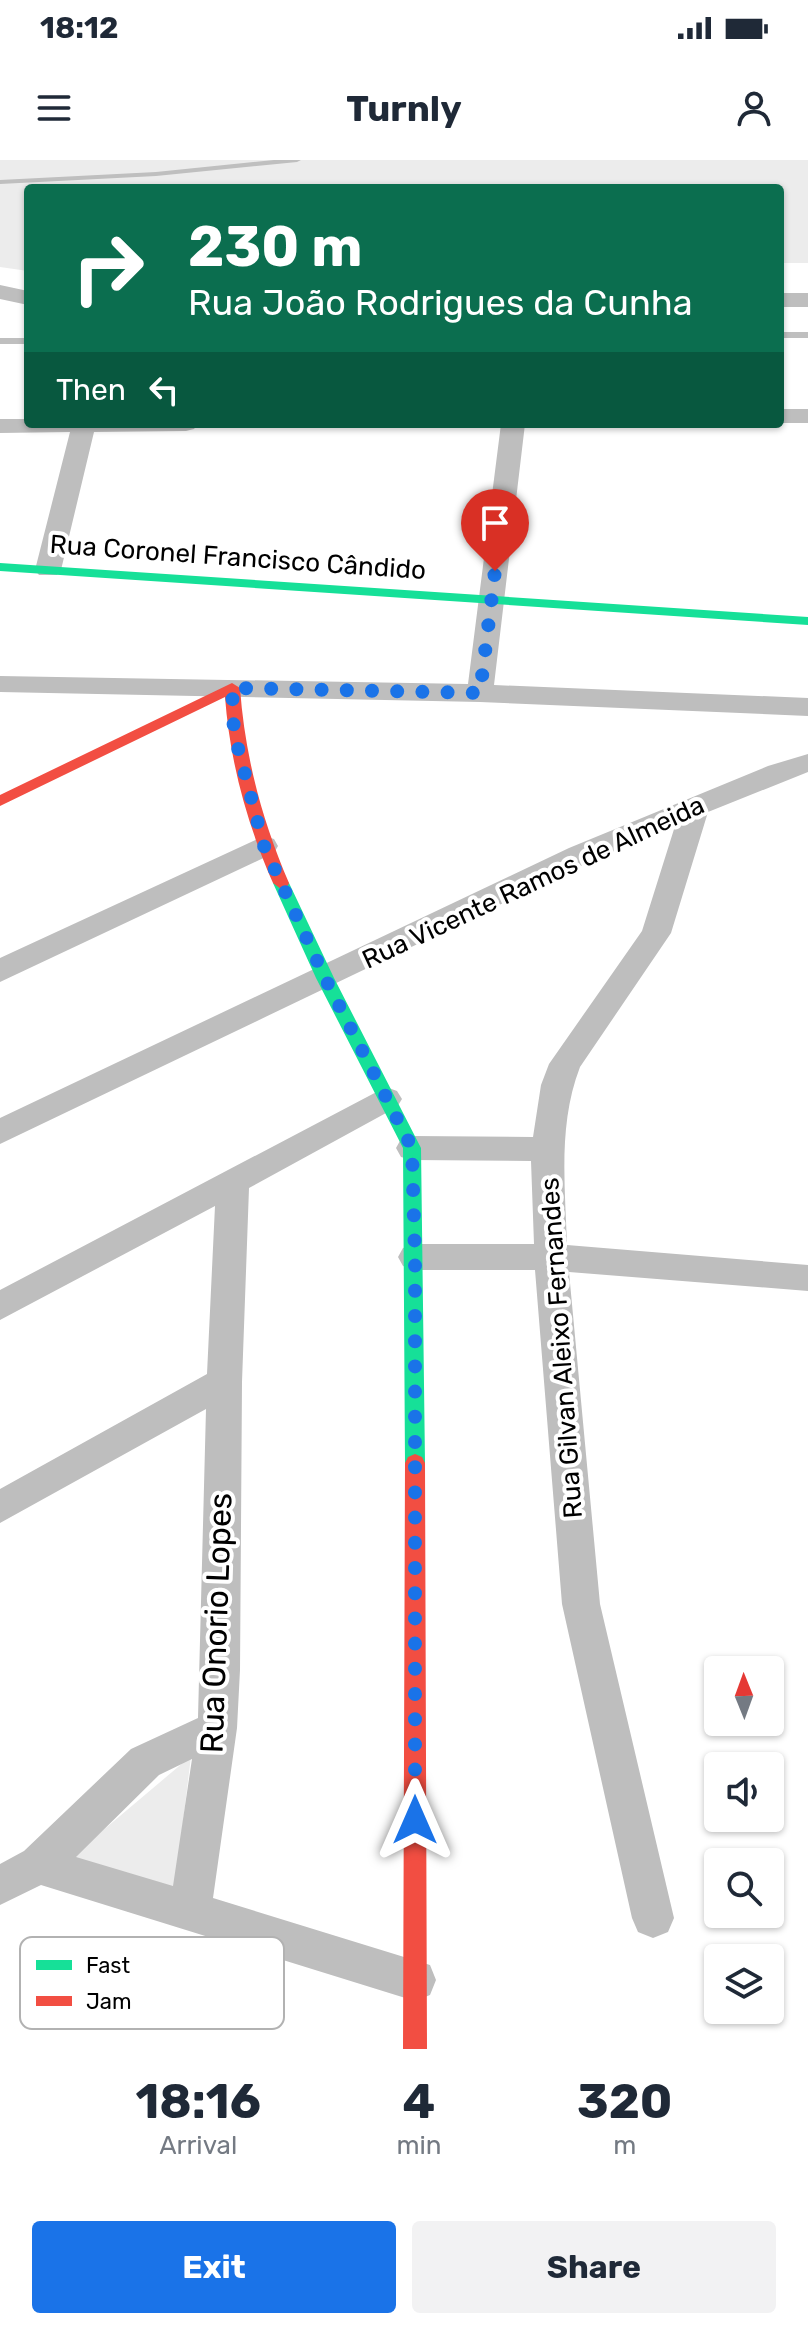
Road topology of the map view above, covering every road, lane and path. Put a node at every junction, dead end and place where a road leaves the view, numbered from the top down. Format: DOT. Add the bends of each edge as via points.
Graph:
graph roads {
  1 [pos="0,292"];
  2 [pos="24,297"];
  3 [pos="784,300"];
  4 [pos="808,300"];
  5 [pos="784,416"];
  6 [pos="808,416"];
  7 [pos="0,426"];
  8 [pos="24,426"];
  9 [pos="83,428"];
  10 [pos="513,428"];
  11 [pos="0,567"];
  12 [pos="48,570"];
  13 [pos="491,601"];
  14 [pos="808,621"];
  15 [pos="0,684"];
  16 [pos="232,688"];
  17 [pos="480,693"];
  18 [pos="808,707"];
  19 [pos="808,763"];
  20 [pos="0,801"];
  21 [pos="695,807"];
  22 [pos="264,846"];
  23 [pos="0,971"];
  24 [pos="325,978"];
  25 [pos="386,1099"];
  26 [pos="0,1132"];
  27 [pos="412,1148"];
  28 [pos="547,1149"];
  29 [pos="233,1180"];
  30 [pos="415,1257"];
  31 [pos="551,1257"];
  32 [pos="808,1278"];
  33 [pos="0,1306"];
  34 [pos="224,1382"];
  35 [pos="0,1507"];
  36 [pos="217,1728"];
  37 [pos="39,1865"];
  38 [pos="0,1885"];
  39 [pos="190,1911"];
  40 [pos="653,1918"];
  41 [pos="275,1937"];
  42 [pos="284,1940"];
  43 [pos="415,1980"];
  44 [pos="415,2049"];
  1 -- 2 [label="street"];
  3 -- 4 [label="street"];
  5 -- 6 [label="street"];
  7 -- 8 [label="street"];
  9 -- 12 [label="street"];
  10 -- 13 [label="street"];
  11 -- 12 [label="street, Rua Coronel Francisco Cândido"];
  12 -- 13 [label="street, Rua Coronel Francisco Cândido"];
  13 -- 14 [label="street, Rua Coronel Francisco Cândido"];
  13 -- 17 [label="street"];
  15 -- 16 [label="street"];
  16 -- 17 [label="street"];
  16 -- 20 [label="street"];
  16 -- 22 [label="street" via="234,733"];
  17 -- 18 [label="street"];
  19 -- 21 [label="street, Rua Vicente Ramos de Almeida"];
  21 -- 24 [label="street, Rua Vicente Ramos de Almeida" via="579,855"];
  21 -- 28 [label="street, Rua Gilvan Aleixo Fernandes" via="656,933 565,1064"];
  22 -- 23 [label="street"];
  22 -- 24 [label="street"];
  24 -- 25 [label="street"];
  24 -- 26 [label="street, Rua Vicente Ramos de Almeida"];
  25 -- 27 [label="street"];
  25 -- 29 [label="street"];
  27 -- 28 [label="street"];
  27 -- 30 [label="street"];
  28 -- 31 [label="street, Rua Gilvan Aleixo Fernandes"];
  29 -- 33 [label="street"];
  29 -- 34 [label="street, Rua Onorio Lopes"];
  30 -- 31 [label="street"];
  30 -- 43 [label="street"];
  31 -- 32 [label="street"];
  31 -- 40 [label="street, Rua Gilvan Aleixo Fernandes" via="581,1604"];
  34 -- 35 [label="street"];
  34 -- 36 [label="street, Rua Onorio Lopes"];
  36 -- 37 [label="street" via="145,1762"];
  36 -- 39 [label="street, Rua Onorio Lopes"];
  37 -- 38 [label="street"];
  37 -- 39 [label="street"];
  39 -- 41 [label="street"];
  42 -- 43 [label="street"];
  43 -- 44 [label="street"];
}
